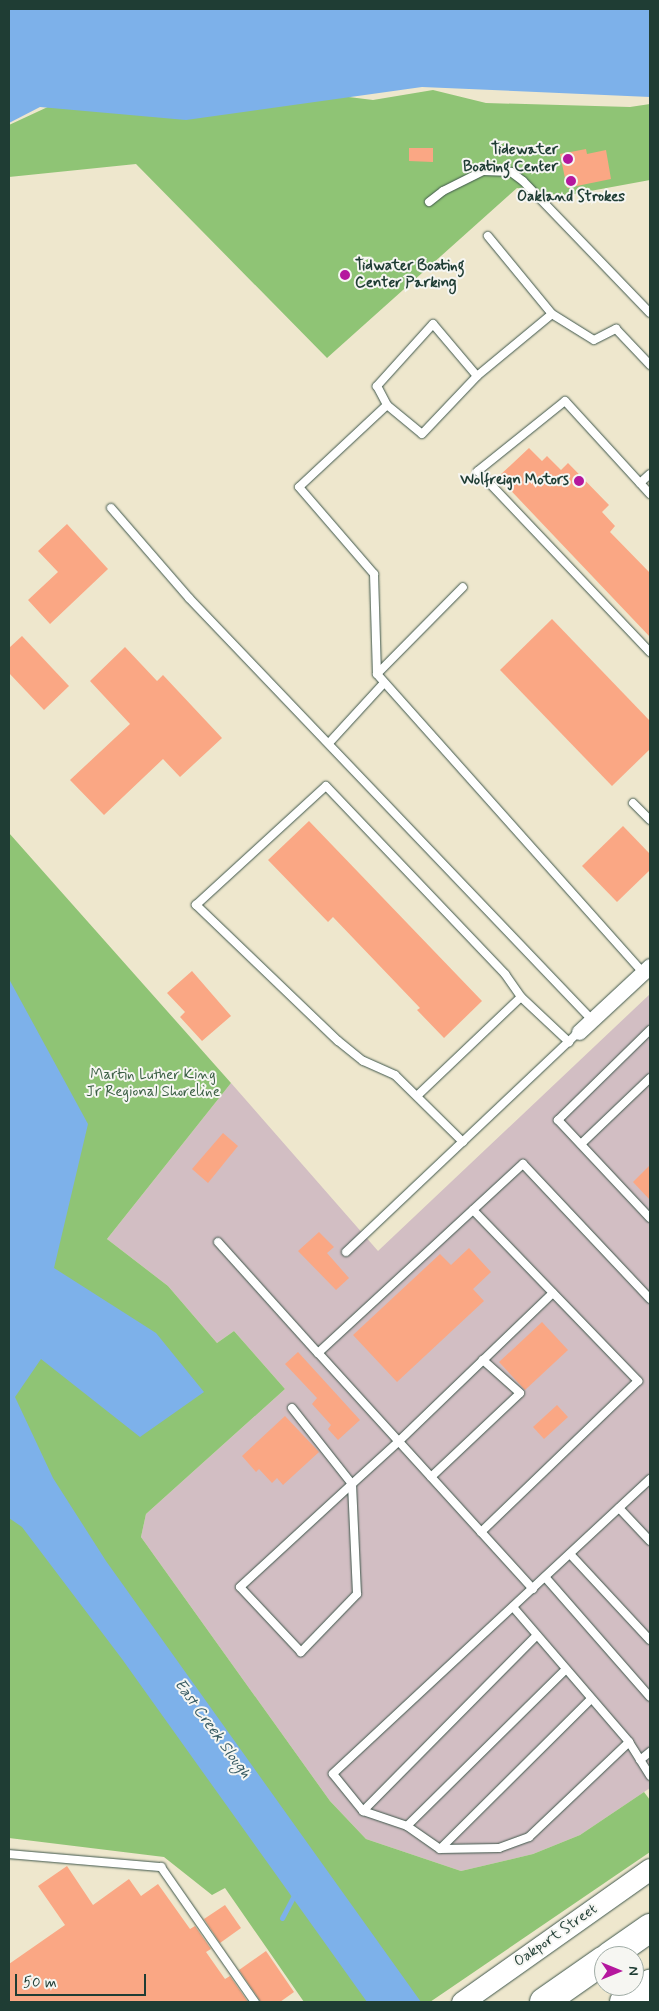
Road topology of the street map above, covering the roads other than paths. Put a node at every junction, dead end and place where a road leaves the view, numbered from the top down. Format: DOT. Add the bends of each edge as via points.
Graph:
graph roads {
  1 [pos="429,202"];
  2 [pos="488,236"];
  3 [pos="650,313"];
  4 [pos="552,314"];
  5 [pos="650,365"];
  6 [pos="477,376"];
  7 [pos="387,406"];
  8 [pos="650,474"];
  9 [pos="640,483"];
  10 [pos="650,494"];
  11 [pos="111,508"];
  12 [pos="463,587"];
  13 [pos="650,652"];
  14 [pos="377,674"];
  15 [pos="384,683"];
  16 [pos="328,743"];
  17 [pos="633,803"];
  18 [pos="650,820"];
  19 [pos="646,969"];
  20 [pos="520,997"];
  21 [pos="592,1020"];
  22 [pos="650,1030"];
  23 [pos="574,1037"];
  24 [pos="650,1078"];
  25 [pos="418,1095"];
  26 [pos="463,1142"];
  27 [pos="581,1144"];
  28 [pos="473,1210"];
  29 [pos="650,1218"];
  30 [pos="218,1242"];
  31 [pos="346,1252"];
  32 [pos="553,1293"];
  33 [pos="650,1299"];
  34 [pos="318,1354"];
  35 [pos="483,1360"];
  36 [pos="292,1408"];
  37 [pos="398,1442"];
  38 [pos="430,1477"];
  39 [pos="650,1479"];
  40 [pos="352,1484"];
  41 [pos="619,1508"];
  42 [pos="481,1532"];
  43 [pos="650,1541"];
  44 [pos="570,1554"];
  45 [pos="545,1577"];
  46 [pos="532,1589"];
  47 [pos="513,1607"];
  48 [pos="537,1635"];
  49 [pos="650,1640"];
  50 [pos="566,1669"];
  51 [pos="650,1698"];
  52 [pos="591,1699"];
  53 [pos="629,1742"];
  54 [pos="650,1752"];
  55 [pos="640,1760"];
  56 [pos="650,1776"];
  57 [pos="363,1811"];
  58 [pos="407,1826"];
  59 [pos="440,1849"];
  60 [pos="9,1854"];
  61 [pos="650,1870"];
  62 [pos="650,1928"];
  63 [pos="624,1946"];
  64 [pos="594,1967"];
  65 [pos="650,1984"];
  66 [pos="255,2002"];
  67 [pos="462,2002"];
  68 [pos="544,2002"];
  69 [pos="624,2002"];
  1 -- 3 [label="lane" via="477,174 498,170 511,172 524,181"];
  2 -- 4 [label="lane"];
  4 -- 5 [label="lane" via="594,340 616,329"];
  4 -- 6 [label="lane"];
  6 -- 7 [label="lane" via="422,434"];
  6 -- 7 [label="lane" via="433,324 377,386"];
  7 -- 14 [label="lane" via="298,487 374,574"];
  8 -- 9 [label="lane"];
  9 -- 10 [label="lane"];
  9 -- 13 [label="lane" via="564,401 478,471"];
  11 -- 16 [label="lane" via="189,598"];
  12 -- 14 [label="lane"];
  14 -- 15 [label="lane"];
  15 -- 16 [label="lane"];
  15 -- 19 [label="lane"];
  16 -- 21 [label="lane"];
  17 -- 18 [label="lane"];
  19 -- 21 [label="street"];
  20 -- 23 [label="lane"];
  20 -- 25 [label="lane"];
  20 -- 25 [label="lane" via="505,974 326,786 196,905 338,1041 363,1061 395,1075"];
  21 -- 23 [label="street"];
  22 -- 27 [label="lane" via="558,1120"];
  23 -- 26 [label="lane"];
  24 -- 27 [label="lane"];
  25 -- 26 [label="lane"];
  26 -- 31 [label="lane"];
  27 -- 29 [label="lane"];
  28 -- 32 [label="lane"];
  28 -- 33 [label="lane" via="524,1164"];
  28 -- 34 [label="lane"];
  30 -- 34 [label="lane"];
  32 -- 35 [label="lane"];
  32 -- 42 [label="lane" via="638,1381"];
  34 -- 37 [label="lane"];
  35 -- 37 [label="lane"];
  35 -- 38 [label="lane" via="520,1393"];
  36 -- 40 [label="lane"];
  37 -- 38 [label="lane"];
  37 -- 40 [label="lane"];
  38 -- 42 [label="lane"];
  39 -- 41 [label="lane"];
  40 -- 40 [label="lane" via="240,1587 301,1652 357,1594"];
  41 -- 43 [label="lane"];
  41 -- 44 [label="lane"];
  42 -- 46 [label="lane"];
  44 -- 45 [label="lane"];
  44 -- 49 [label="lane"];
  45 -- 46 [label="lane"];
  45 -- 51 [label="lane"];
  46 -- 47 [label="lane"];
  47 -- 48 [label="lane"];
  47 -- 57 [label="lane" via="333,1774"];
  48 -- 50 [label="lane"];
  48 -- 57 [label="lane"];
  50 -- 52 [label="lane"];
  50 -- 58 [label="lane"];
  52 -- 53 [label="lane"];
  52 -- 59 [label="lane"];
  53 -- 55 [label="lane"];
  53 -- 59 [label="lane" via="529,1837 499,1848"];
  54 -- 55 [label="lane"];
  55 -- 56 [label="lane"];
  57 -- 58 [label="lane"];
  58 -- 59 [label="lane"];
  60 -- 66 [label="lane" via="161,1867"];
  61 -- 67 [label="main road, Oakport Street"];
  62 -- 63 [label="highway"];
  64 -- 68 [label="highway"];
  65 -- 69 [label="highway"];
}
